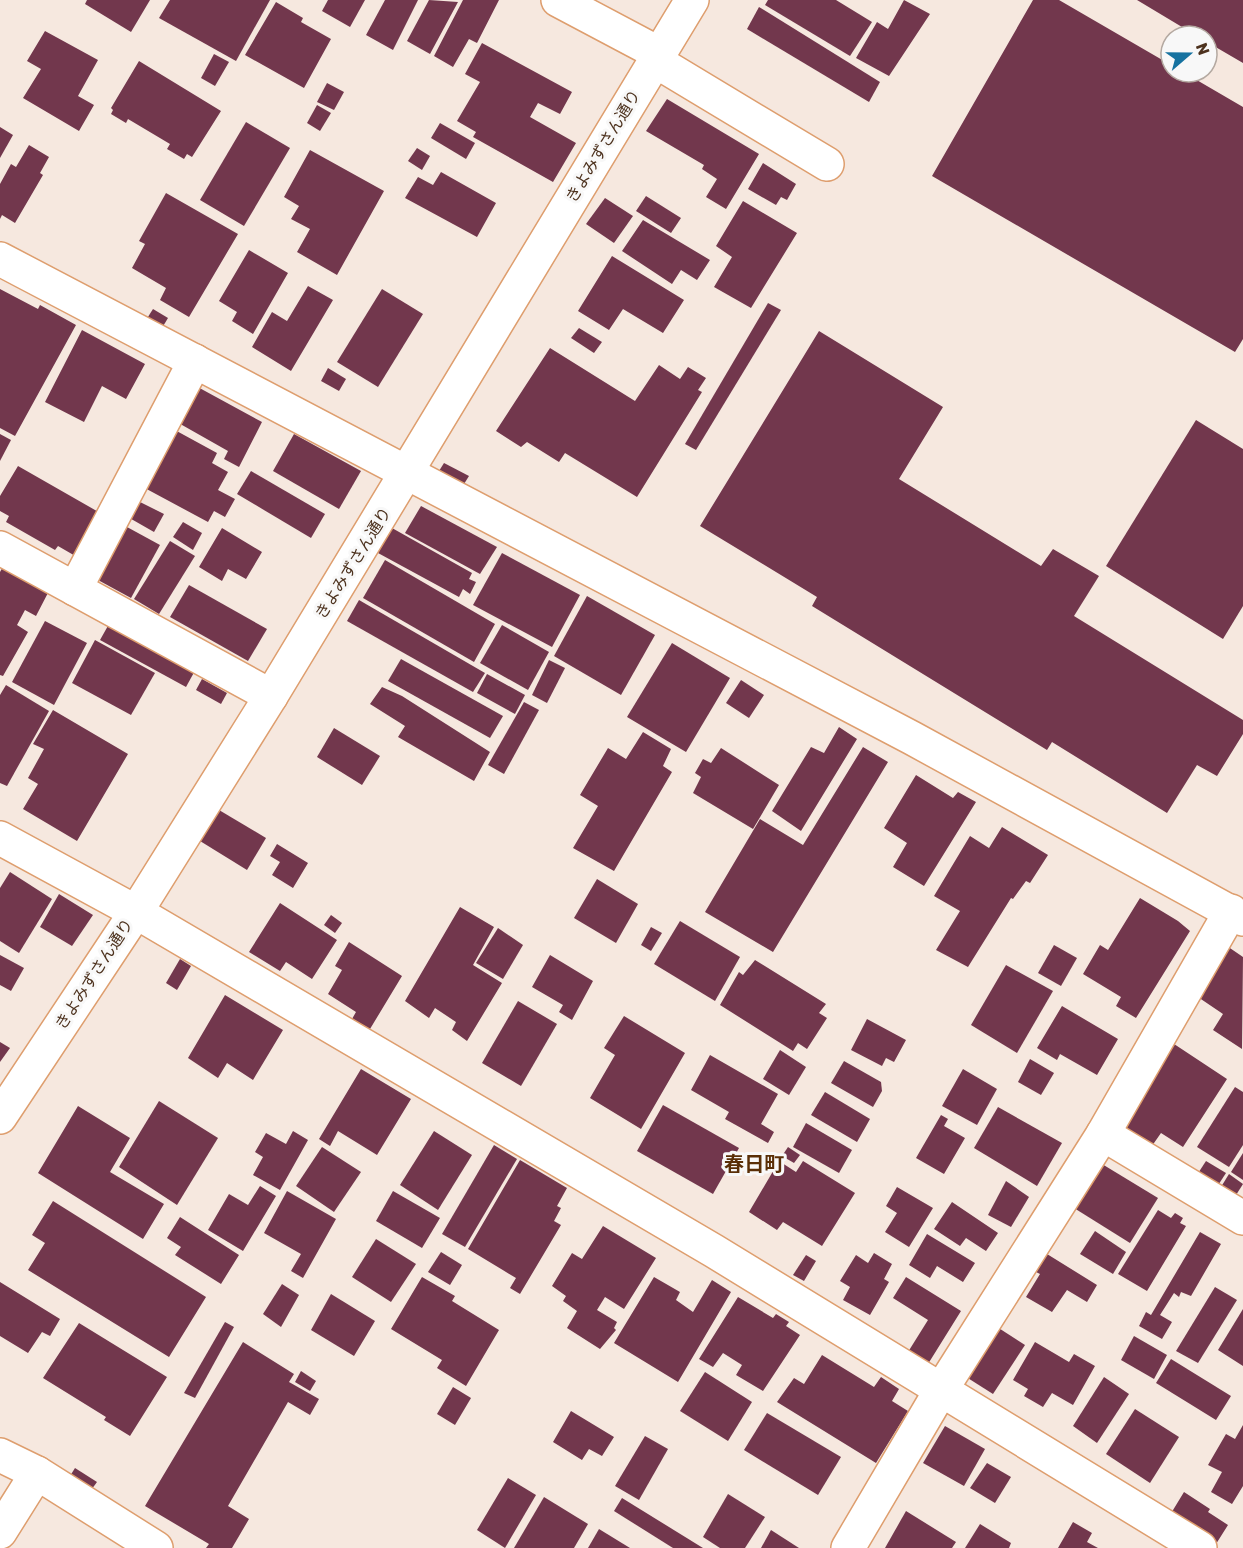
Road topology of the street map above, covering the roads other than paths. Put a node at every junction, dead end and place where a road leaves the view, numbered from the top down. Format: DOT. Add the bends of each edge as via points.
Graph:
graph roads {
  1 [pos="558,0"];
  2 [pos="692,0"];
  3 [pos="656,56"];
  4 [pos="827,164"];
  5 [pos="0,259"];
  6 [pos="195,361"];
  7 [pos="408,473"];
  8 [pos="0,548"];
  9 [pos="75,589"];
  10 [pos="271,696"];
  11 [pos="0,838"];
  12 [pos="136,912"];
  13 [pos="1237,915"];
  14 [pos="0,1117"];
  15 [pos="1102,1134"];
  16 [pos="1243,1218"];
  17 [pos="941,1390"];
  18 [pos="0,1455"];
  19 [pos="37,1473"];
  20 [pos="0,1532"];
  21 [pos="156,1548"];
  22 [pos="848,1548"];
  23 [pos="1200,1548"];
  1 -- 3 [label="street"];
  2 -- 3 [label="street, きよみずさん通り"];
  3 -- 4 [label="street"];
  3 -- 7 [label="street, きよみずさん通り"];
  5 -- 6 [label="street"];
  6 -- 7 [label="street"];
  6 -- 9 [label="street"];
  7 -- 10 [label="street, きよみずさん通り"];
  7 -- 13 [label="street" via="912,738"];
  8 -- 9 [label="street"];
  9 -- 10 [label="street"];
  10 -- 12 [label="street, きよみずさん通り"];
  11 -- 12 [label="street"];
  12 -- 14 [label="street, きよみずさん通り"];
  12 -- 17 [label="street" via="714,1251"];
  13 -- 15 [label="street"];
  15 -- 16 [label="street"];
  15 -- 17 [label="street"];
  17 -- 22 [label="street"];
  17 -- 23 [label="street"];
  18 -- 19 [label="street"];
  19 -- 20 [label="street"];
  19 -- 21 [label="street"];
}
